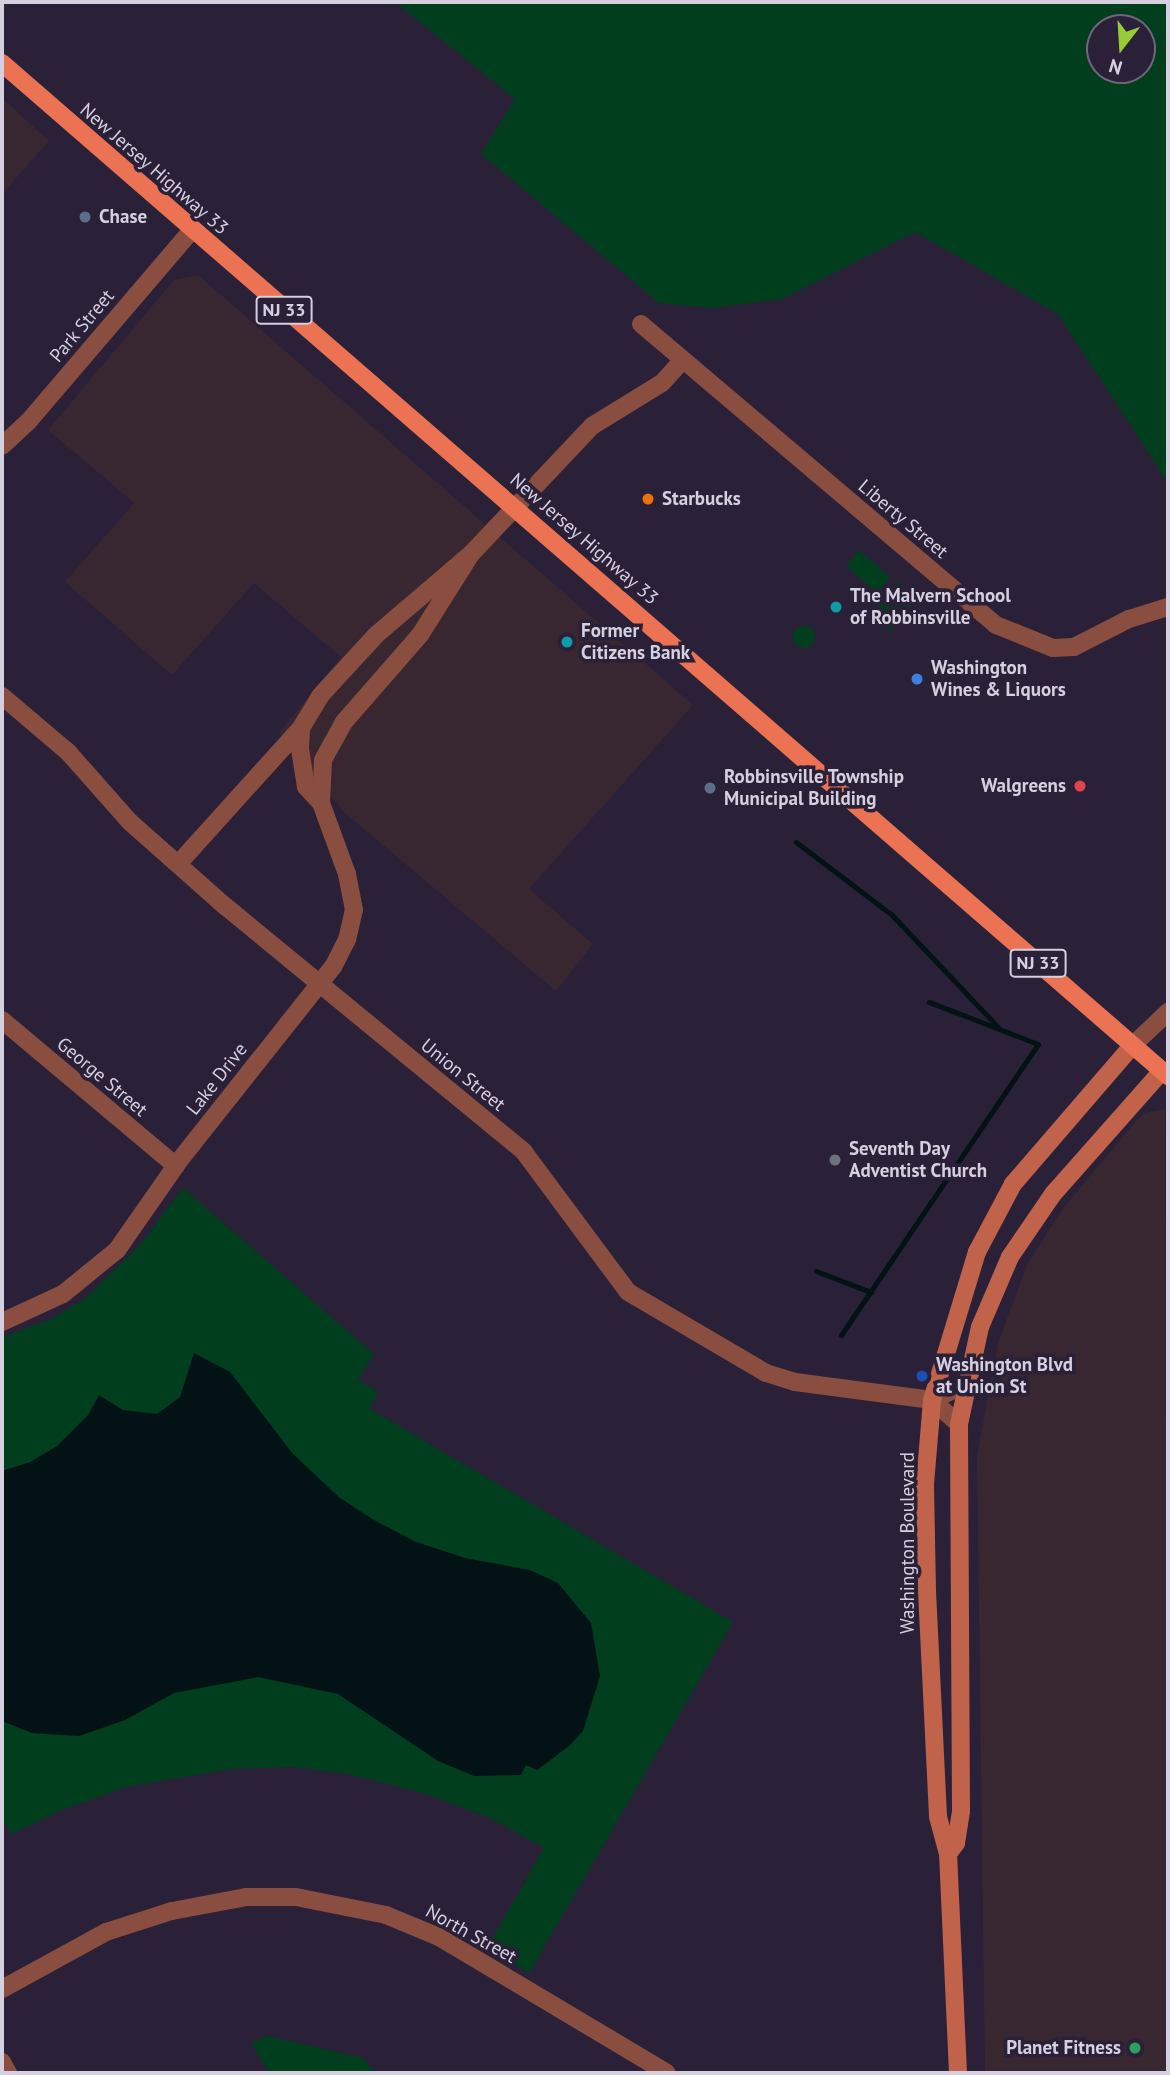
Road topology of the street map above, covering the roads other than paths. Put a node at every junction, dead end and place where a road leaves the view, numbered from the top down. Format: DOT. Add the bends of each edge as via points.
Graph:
graph roads {
  1 [pos="2,62"];
  2 [pos="192,230"];
  3 [pos="641,324"];
  4 [pos="683,360"];
  5 [pos="2,446"];
  6 [pos="516,506"];
  7 [pos="471,554"];
  8 [pos="1168,607"];
  9 [pos="2,696"];
  10 [pos="301,728"];
  11 [pos="321,803"];
  12 [pos="178,864"];
  13 [pos="319,984"];
  14 [pos="1168,1012"];
  15 [pos="2,1020"];
  16 [pos="1132,1046"];
  17 [pos="1166,1070"];
  18 [pos="176,1166"];
  19 [pos="2,1322"];
  20 [pos="966,1384"];
  21 [pos="932,1399"];
  22 [pos="959,1423"];
  23 [pos="948,1854"];
  24 [pos="2,1989"];
  25 [pos="2,2062"];
  26 [pos="8,2073"];
  27 [pos="667,2073"];
  28 [pos="958,2073"];
  1 -- 2 [label="main road, New Jersey Highway 33 / NJ 33"];
  2 -- 5 [label="street, Park Street" via="28,422"];
  2 -- 6 [label="main road, New Jersey Highway 33 / NJ 33"];
  3 -- 4 [label="street, Liberty Street"];
  4 -- 6 [label="street, Lake Drive" via="662,383 592,425"];
  4 -- 8 [label="street, Liberty Street" via="973,607 1026,640 1053,648 1074,646 1129,619"];
  6 -- 7 [label="street, Lake Drive"];
  6 -- 16 [label="main road, New Jersey Highway 33 / NJ 33"];
  7 -- 10 [label="street, Lake Drive" via="376,635 320,696"];
  7 -- 11 [label="street, Lake Drive" via="420,635 330,741 323,760"];
  9 -- 12 [label="street, Union Street" via="68,752 130,822"];
  10 -- 11 [label="street, Lake Drive" via="306,787"];
  10 -- 12 [label="street"];
  11 -- 13 [label="street, Lake Drive" via="347,874 354,910 340,955"];
  12 -- 13 [label="street, Union Street"];
  13 -- 18 [label="street, Lake Drive"];
  13 -- 21 [label="street, Union Street" via="524,1152 628,1292 766,1373 795,1382"];
  14 -- 16 [label="street, Washington Boulevard"];
  15 -- 18 [label="street, George Street"];
  16 -- 17 [label="main road, New Jersey Highway 33 / NJ 33"];
  16 -- 21 [label="street, Washington Boulevard" via="1013,1184 977,1252"];
  17 -- 20 [label="street, Washington Boulevard" via="1053,1194 1010,1257 980,1327"];
  18 -- 19 [label="street, Lake Drive" via="132,1232 100,1266 63,1294"];
  20 -- 21 [label="street"];
  20 -- 22 [label="street, Washington Boulevard"];
  21 -- 22 [label="street"];
  21 -- 23 [label="street, Washington Boulevard" via="925,1484 927,1590 938,1816"];
  22 -- 23 [label="street, Washington Boulevard" via="961,1811 956,1843"];
  23 -- 28 [label="street, Washington Boulevard"];
  24 -- 27 [label="street, North Street" via="106,1932 172,1910 246,1896 296,1897 386,1915 439,1937"];
  25 -- 26 [label="street"];
}
